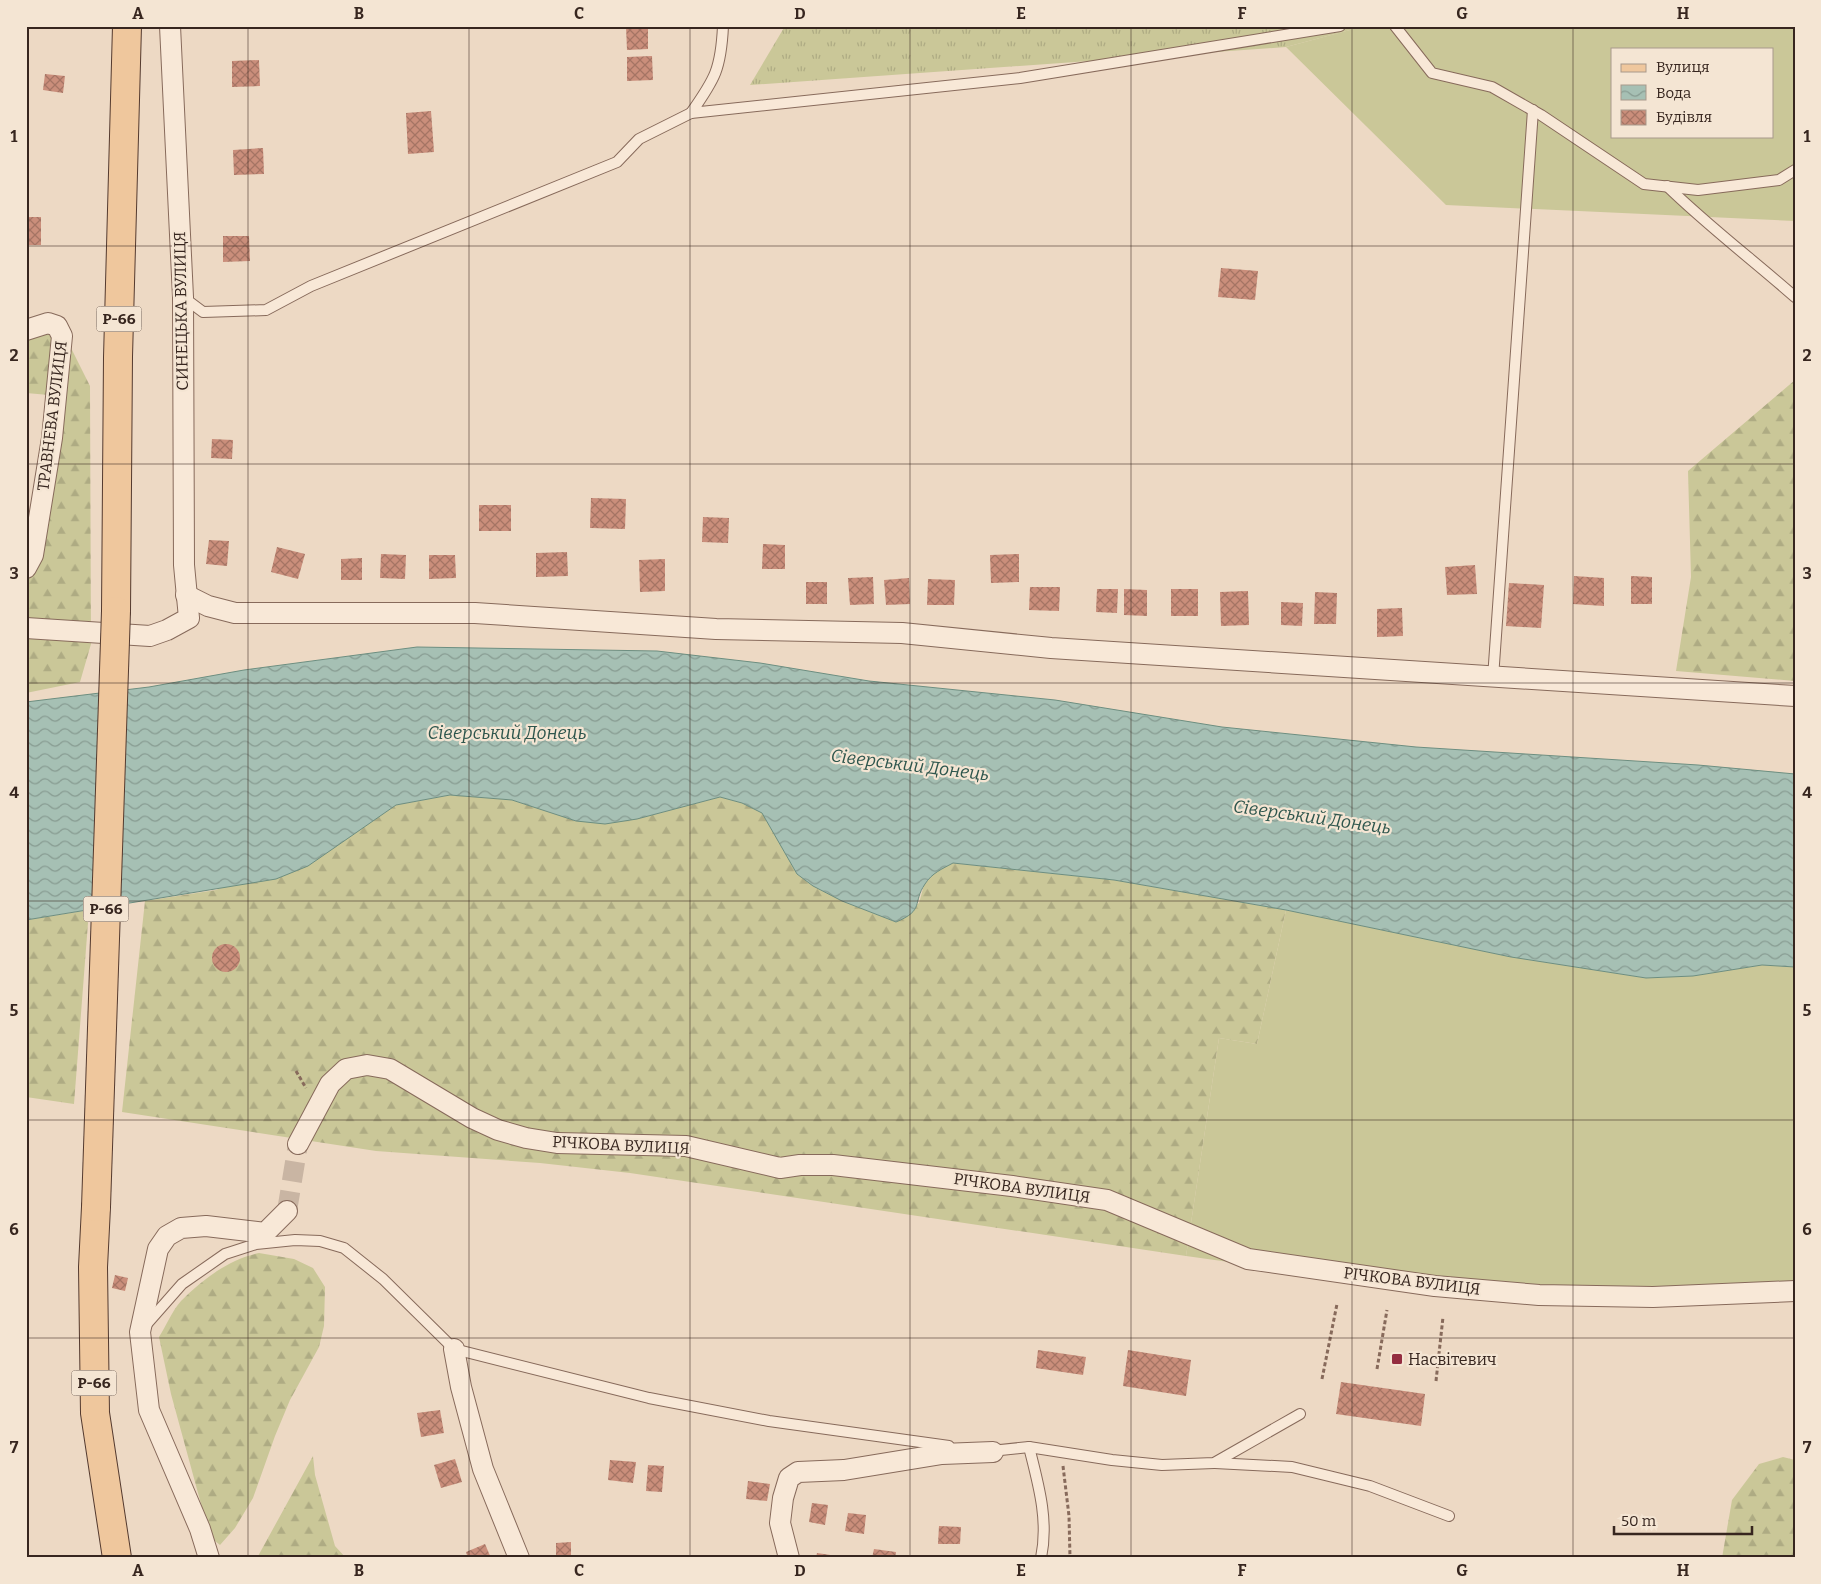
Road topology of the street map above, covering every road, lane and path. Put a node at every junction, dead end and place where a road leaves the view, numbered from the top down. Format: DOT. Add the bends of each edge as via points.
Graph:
graph roads {
  1 [pos="127,26"];
  2 [pos="170,26"];
  3 [pos="723,26"];
  4 [pos="1340,26"];
  5 [pos="1396,26"];
  6 [pos="1533,110"];
  7 [pos="691,113"];
  8 [pos="1795,170"];
  9 [pos="1668,186"];
  10 [pos="183,297"];
  11 [pos="1795,297"];
  12 [pos="26,330"];
  13 [pos="26,568"];
  14 [pos="186,595"];
  15 [pos="26,628"];
  16 [pos="1493,678"];
  17 [pos="1795,696"];
  18 [pos="298,1144"];
  19 [pos="287,1211"];
  20 [pos="1795,1291"];
  21 [pos="1337,1304"];
  22 [pos="1388,1310"];
  23 [pos="1443,1317"];
  24 [pos="140,1332"];
  25 [pos="454,1349"];
  26 [pos="1377,1369"];
  27 [pos="1322,1378"];
  28 [pos="1436,1381"];
  29 [pos="1300,1414"];
  30 [pos="1029,1447"];
  31 [pos="993,1452"];
  32 [pos="1062,1452"];
  33 [pos="1214,1464"];
  34 [pos="1449,1516"];
  35 [pos="117,1558"];
  36 [pos="210,1558"];
  37 [pos="519,1558"];
  38 [pos="789,1558"];
  39 [pos="1041,1558"];
  40 [pos="1070,1558"];
  1 -- 35 [label="main road, Р-66, bridge" via="118,357 116,611 94,1267 95,1412"];
  2 -- 10 [label="street, СИНЕЦЬКА ВУЛИЦЯ"];
  3 -- 7 [label="lane" via="722,53 713,83"];
  4 -- 7 [label="lane" via="1020,78"];
  5 -- 6 [label="lane" via="1432,73 1492,87"];
  6 -- 9 [label="lane" via="1644,184"];
  6 -- 16 [label="lane"];
  7 -- 10 [label="lane" via="639,139 617,162 311,286 266,310 203,312"];
  8 -- 9 [label="lane" via="1779,180 1698,190"];
  9 -- 11 [label="lane" via="1701,219"];
  10 -- 14 [label="street, СИНЕЦЬКА ВУЛИЦЯ"];
  12 -- 13 [label="street, ТРАВНЕВА ВУЛИЦЯ" via="48,323 57,326 62,336 52,438 33,555"];
  14 -- 15 [label="street, СИНЕЦЬКА ВУЛИЦЯ" via="189,618 150,636"];
  14 -- 16 [label="street" via="208,606 235,613 475,613 716,629 902,633 1051,648"];
  16 -- 17 [label="street"];
  18 -- 20 [label="street, РІЧКОВА ВУЛИЦЯ" via="330,1084 346,1069 367,1065 390,1069 472,1118 526,1138 557,1143 686,1146 780,1168 833,1165 1106,1200 1248,1259 1435,1286 1539,1294 1653,1296"];
  19 -- 24 [label="street" via="265,1233 206,1226 181,1228 167,1236 158,1249"];
  21 -- 27 [label="path"];
  22 -- 26 [label="path"];
  23 -- 28 [label="path"];
  24 -- 25 [label="lane" via="182,1284 225,1254 256,1244 312,1240 344,1248 383,1278"];
  24 -- 36 [label="street" via="149,1410"];
  25 -- 31 [label="lane" via="649,1398 732,1414 879,1438"];
  25 -- 37 [label="street" via="483,1469"];
  29 -- 33 [label="lane"];
  30 -- 31 [label="lane"];
  30 -- 32 [label="lane"];
  30 -- 39 [label="lane" via="1045,1526"];
  31 -- 38 [label="street" via="942,1454 844,1470 798,1472 789,1478 780,1523"];
  32 -- 33 [label="lane" via="1162,1465"];
  32 -- 40 [label="path"];
  33 -- 34 [label="lane" via="1292,1468 1370,1486"];
}
